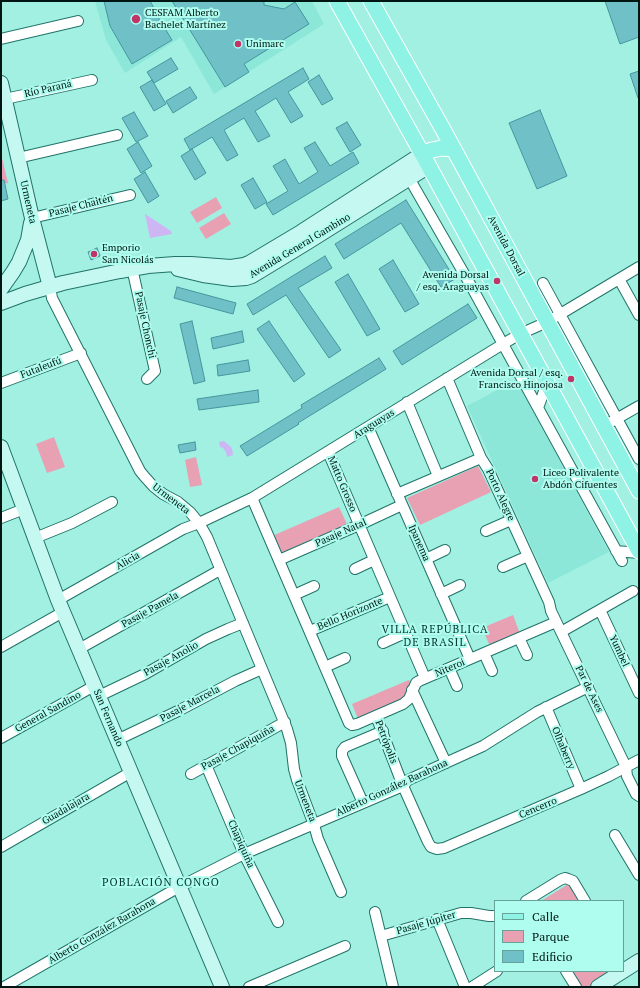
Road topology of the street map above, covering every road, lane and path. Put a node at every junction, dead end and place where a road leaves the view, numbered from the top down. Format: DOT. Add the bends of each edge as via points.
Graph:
graph roads {
  1 [pos="337,1"];
  2 [pos="371,1"];
  3 [pos="78,21"];
  4 [pos="1,38"];
  5 [pos="92,80"];
  6 [pos="1,83"];
  7 [pos="4,107"];
  8 [pos="117,135"];
  9 [pos="454,149"];
  10 [pos="18,158"];
  11 [pos="426,160"];
  12 [pos="409,178"];
  13 [pos="130,194"];
  14 [pos="32,218"];
  15 [pos="304,237"];
  16 [pos="639,267"];
  17 [pos="132,268"];
  18 [pos="619,279"];
  19 [pos="543,283"];
  20 [pos="50,287"];
  21 [pos="1,289"];
  22 [pos="1,303"];
  23 [pos="560,314"];
  24 [pos="639,315"];
  25 [pos="547,322"];
  26 [pos="520,334"];
  27 [pos="503,344"];
  28 [pos="81,353"];
  29 [pos="447,378"];
  30 [pos="147,379"];
  31 [pos="1,383"];
  32 [pos="547,383"];
  33 [pos="407,402"];
  34 [pos="639,406"];
  35 [pos="538,408"];
  36 [pos="610,422"];
  37 [pos="368,427"];
  38 [pos="1,449"];
  39 [pos="328,452"];
  40 [pos="481,458"];
  41 [pos="639,459"];
  42 [pos="438,476"];
  43 [pos="639,491"];
  44 [pos="397,494"];
  45 [pos="252,498"];
  46 [pos="112,502"];
  47 [pos="402,505"];
  48 [pos="24,509"];
  49 [pos="1,518"];
  50 [pos="511,520"];
  51 [pos="199,523"];
  52 [pos="359,525"];
  53 [pos="486,531"];
  54 [pos="35,538"];
  55 [pos="445,550"];
  56 [pos="616,551"];
  57 [pos="639,552"];
  58 [pos="528,556"];
  59 [pos="426,559"];
  60 [pos="279,560"];
  61 [pos="374,560"];
  62 [pos="622,561"];
  63 [pos="502,567"];
  64 [pos="355,569"];
  65 [pos="220,570"];
  66 [pos="314,586"];
  67 [pos="460,586"];
  68 [pos="633,591"];
  69 [pos="441,594"];
  70 [pos="294,595"];
  71 [pos="390,597"];
  72 [pos="61,606"];
  73 [pos="600,610"];
  74 [pos="551,611"];
  75 [pos="556,622"];
  76 [pos="243,623"];
  77 [pos="310,631"];
  78 [pos="561,632"];
  79 [pos="406,633"];
  80 [pos="519,638"];
  81 [pos="383,643"];
  82 [pos="1,647"];
  83 [pos="79,650"];
  84 [pos="484,653"];
  85 [pos="527,655"];
  86 [pos="345,658"];
  87 [pos="470,659"];
  88 [pos="325,667"];
  89 [pos="262,668"];
  90 [pos="449,668"];
  91 [pos="492,671"];
  92 [pos="425,678"];
  93 [pos="458,686"];
  94 [pos="588,687"];
  95 [pos="412,690"];
  96 [pos="97,691"];
  97 [pos="639,693"];
  98 [pos="546,707"];
  99 [pos="376,716"];
  100 [pos="285,722"];
  101 [pos="383,731"];
  102 [pos="1,738"];
  103 [pos="117,740"];
  104 [pos="639,760"];
  105 [pos="446,763"];
  106 [pos="206,765"];
  107 [pos="626,767"];
  108 [pos="131,772"];
  109 [pos="191,774"];
  110 [pos="403,786"];
  111 [pos="580,789"];
  112 [pos="639,796"];
  113 [pos="363,803"];
  114 [pos="314,824"];
  115 [pos="615,836"];
  116 [pos="1,847"];
  117 [pos="434,848"];
  118 [pos="244,854"];
  119 [pos="639,875"];
  120 [pos="180,887"];
  121 [pos="342,892"];
  122 [pos="528,900"];
  123 [pos="584,900"];
  124 [pos="375,912"];
  125 [pos="494,916"];
  126 [pos="437,920"];
  127 [pos="278,922"];
  128 [pos="381,936"];
  129 [pos="345,946"];
  130 [pos="639,962"];
  131 [pos="625,966"];
  132 [pos="495,972"];
  133 [pos="567,972"];
  134 [pos="618,972"];
  135 [pos="602,986"];
  136 [pos="4,987"];
  137 [pos="222,987"];
  138 [pos="249,987"];
  139 [pos="393,987"];
  140 [pos="465,987"];
  141 [pos="472,987"];
  142 [pos="576,987"];
  1 -- 11 [label="main road"];
  2 -- 9 [label="main road, Avenida Dorsal"];
  3 -- 4 [label="street"];
  5 -- 7 [label="street, Río Paraná"];
  6 -- 7 [label="street, Urmeneta"];
  7 -- 10 [label="street, Urmeneta"];
  8 -- 10 [label="street"];
  9 -- 11 [label="main road" via="432,150"];
  9 -- 25 [label="main road, Avenida Dorsal"];
  10 -- 14 [label="street, Urmeneta"];
  11 -- 12 [label="street, Avenida General Gambino"];
  11 -- 15 [label="street, Avenida General Gambino"];
  11 -- 26 [label="main road"];
  12 -- 15 [label="street, Avenida General Gambino"];
  12 -- 27 [label="street"];
  13 -- 14 [label="street, Pasaje Chaitén"];
  14 -- 20 [label="street, Urmeneta"];
  14 -- 21 [label="street" via="24,251"];
  15 -- 17 [label="street, Avenida General Gambino" via="252,276 239,279 203,275 159,265"];
  16 -- 18 [label="street, Araguayas"];
  17 -- 20 [label="street, Avenida General Gambino"];
  17 -- 30 [label="street, Pasaje Chonchi" via="155,371"];
  18 -- 23 [label="street, Araguayas"];
  18 -- 24 [label="street"];
  19 -- 23 [label="street, Avenida Dorsal"];
  20 -- 22 [label="street, Avenida General Gambino"];
  20 -- 28 [label="street, Urmeneta" via="52,298"];
  23 -- 25 [label="street, Araguayas"];
  23 -- 36 [label="street, Avenida Dorsal"];
  25 -- 26 [label="street, Araguayas"];
  25 -- 36 [label="main road, Avenida Dorsal"];
  26 -- 27 [label="street, Araguayas"];
  26 -- 32 [label="main road"];
  27 -- 29 [label="street, Araguayas"];
  27 -- 35 [label="street"];
  28 -- 31 [label="street, Futaleufú"];
  28 -- 51 [label="street, Urmeneta" via="144,476 158,490 185,507"];
  29 -- 33 [label="street, Araguayas"];
  29 -- 40 [label="street, Porto Alegre"];
  32 -- 35 [label="street"];
  32 -- 57 [label="main road"];
  33 -- 37 [label="street, Araguayas"];
  33 -- 42 [label="street"];
  34 -- 36 [label="street"];
  35 -- 56 [label="street"];
  36 -- 41 [label="street, Avenida Dorsal"];
  36 -- 43 [label="main road, Avenida Dorsal"];
  37 -- 39 [label="street, Araguayas"];
  37 -- 44 [label="street, Ipanema"];
  38 -- 48 [label="street, San Fernando"];
  39 -- 45 [label="street, Araguayas"];
  39 -- 52 [label="street, Matto Grosso"];
  40 -- 42 [label="street"];
  40 -- 50 [label="street, Porto Alegre"];
  42 -- 44 [label="street"];
  44 -- 47 [label="street, Ipanema"];
  45 -- 51 [label="street, Araguayas"];
  45 -- 60 [label="street, Petrópolis"];
  46 -- 54 [label="street" via="72,523"];
  47 -- 52 [label="street, Pasaje Natal"];
  47 -- 59 [label="street, Ipanema"];
  48 -- 49 [label="street"];
  48 -- 54 [label="street, San Fernando"];
  50 -- 53 [label="street"];
  50 -- 58 [label="street, Porto Alegre"];
  51 -- 65 [label="street, Urmeneta"];
  51 -- 72 [label="street, Alicia" via="183,529"];
  52 -- 60 [label="street, Pasaje Natal"];
  52 -- 61 [label="street, Matto Grosso"];
  54 -- 72 [label="street, San Fernando"];
  55 -- 59 [label="street"];
  56 -- 57 [label="street"];
  56 -- 62 [label="street"];
  58 -- 63 [label="street"];
  58 -- 74 [label="street, Porto Alegre"];
  59 -- 69 [label="street, Ipanema"];
  60 -- 70 [label="street, Petrópolis"];
  61 -- 64 [label="street"];
  61 -- 71 [label="street, Matto Grosso"];
  65 -- 76 [label="street, Urmeneta"];
  65 -- 83 [label="street, Pasaje Pamela"];
  66 -- 70 [label="street"];
  67 -- 69 [label="street"];
  68 -- 73 [label="street"];
  69 -- 87 [label="street, Ipanema"];
  70 -- 77 [label="street, Petrópolis"];
  71 -- 77 [label="street, Bello Horizonte"];
  71 -- 79 [label="street, Matto Grosso"];
  72 -- 82 [label="street"];
  72 -- 83 [label="street, San Fernando"];
  73 -- 78 [label="street"];
  73 -- 97 [label="street, Yumbel"];
  74 -- 75 [label="street, Par de Ases"];
  75 -- 78 [label="street, Par de Ases"];
  75 -- 80 [label="street, Niteroi"];
  76 -- 89 [label="street, Urmeneta"];
  76 -- 96 [label="street, Pasaje Anolio" via="206,639 145,674"];
  77 -- 88 [label="street, Petrópolis"];
  78 -- 94 [label="street, Par de Ases"];
  79 -- 81 [label="street"];
  79 -- 92 [label="street, Matto Grosso"];
  80 -- 84 [label="street, Niteroi"];
  80 -- 85 [label="street"];
  83 -- 96 [label="street, San Fernando"];
  84 -- 87 [label="street, Niteroi"];
  84 -- 91 [label="street"];
  86 -- 88 [label="street"];
  87 -- 90 [label="street, Niteroi"];
  88 -- 99 [label="street, Petrópolis" via="350,724 355,725"];
  89 -- 100 [label="street, Urmeneta"];
  89 -- 103 [label="street, Pasaje Marcela"];
  90 -- 92 [label="street, Niteroi"];
  90 -- 93 [label="street"];
  92 -- 95 [label="street, Niteroi" via="416,683"];
  94 -- 98 [label="street, Alberto González Barahona"];
  94 -- 107 [label="street, Par de Ases"];
  95 -- 99 [label="street, Niteroi" via="406,702"];
  95 -- 105 [label="street"];
  96 -- 102 [label="street, General Sandino"];
  96 -- 103 [label="street, San Fernando"];
  98 -- 105 [label="street, Alberto González Barahona" via="488,744"];
  98 -- 111 [label="street, Olhaberry"];
  99 -- 101 [label="street, Petrópolis"];
  100 -- 106 [label="street, Pasaje Chapiquiña"];
  100 -- 114 [label="street, Urmeneta" via="297,780"];
  101 -- 110 [label="street, Petrópolis"];
  101 -- 113 [label="street" via="345,747 342,751"];
  103 -- 108 [label="street, San Fernando"];
  104 -- 107 [label="street, Cencerro"];
  105 -- 110 [label="street, Alberto González Barahona" via="408,780"];
  106 -- 109 [label="street, Pasaje Chapiquiña"];
  106 -- 118 [label="street, Chapiquiña"];
  107 -- 111 [label="street, Cencerro"];
  107 -- 112 [label="street, Par de Ases" via="627,776"];
  108 -- 116 [label="street, Guadalajara"];
  108 -- 120 [label="street, San Fernando"];
  110 -- 113 [label="street, Alberto González Barahona"];
  110 -- 117 [label="street, Petrópolis" via="428,842"];
  111 -- 117 [label="street, Cencerro" via="444,848"];
  113 -- 114 [label="street, Alberto González Barahona"];
  114 -- 118 [label="street, Alberto González Barahona"];
  114 -- 121 [label="street, Urmeneta"];
  115 -- 119 [label="street"];
  118 -- 120 [label="street, Alberto González Barahona"];
  118 -- 127 [label="street, Chapiquiña"];
  120 -- 136 [label="street, Alberto González Barahona"];
  120 -- 137 [label="street, San Fernando"];
  122 -- 123 [label="street" via="565,878 573,881"];
  124 -- 128 [label="street"];
  125 -- 126 [label="street, Pasaje Júpiter" via="466,913"];
  126 -- 128 [label="street, Pasaje Júpiter"];
  126 -- 140 [label="street"];
  128 -- 139 [label="street"];
  129 -- 138 [label="street"];
  130 -- 131 [label="street"];
  132 -- 141 [label="street"];
  133 -- 142 [label="street"];
  134 -- 135 [label="street"];
}
